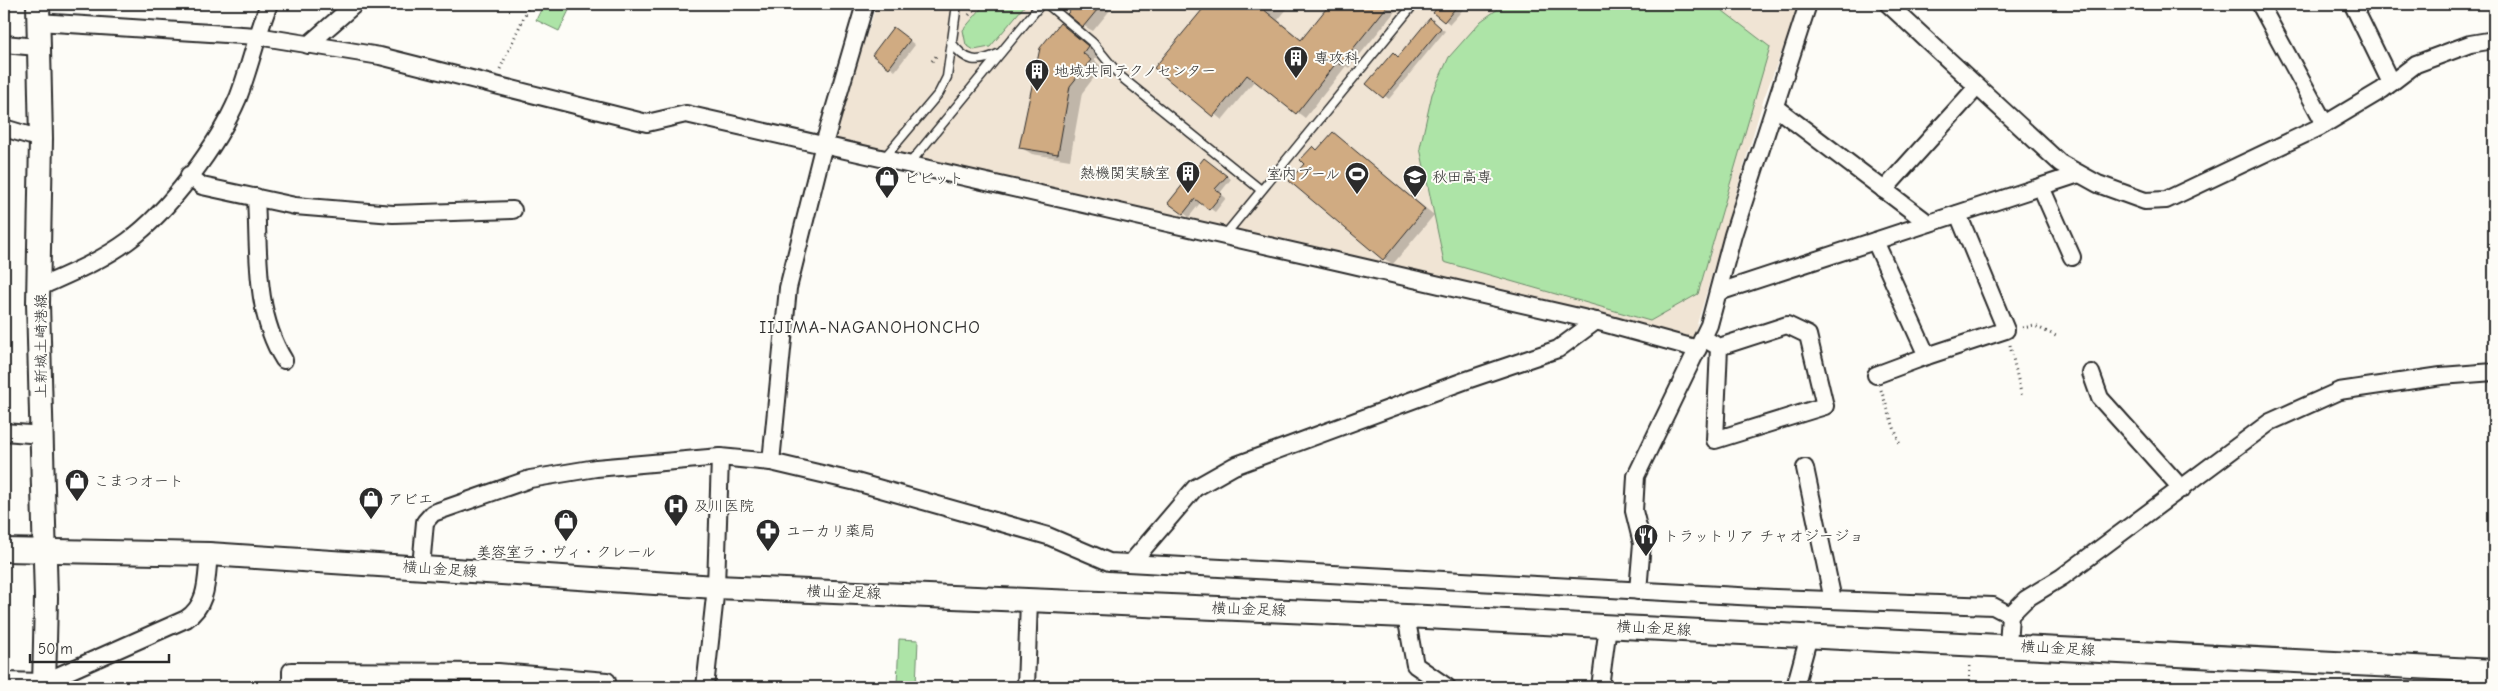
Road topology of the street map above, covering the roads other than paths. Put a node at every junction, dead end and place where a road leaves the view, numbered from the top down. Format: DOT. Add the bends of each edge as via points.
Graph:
graph roads {
  1 [pos="269,4"];
  2 [pos="355,4"];
  3 [pos="865,4"];
  4 [pos="958,4"];
  5 [pos="1041,4"];
  6 [pos="1047,4"];
  7 [pos="1414,4"];
  8 [pos="1808,4"];
  9 [pos="1888,4"];
  10 [pos="2352,5"];
  11 [pos="2262,8"];
  12 [pos="38,13"];
  13 [pos="257,36"];
  14 [pos="2494,40"];
  15 [pos="951,42"];
  16 [pos="4,44"];
  17 [pos="308,45"];
  18 [pos="38,47"];
  19 [pos="1002,52"];
  20 [pos="2391,83"];
  21 [pos="1977,87"];
  22 [pos="1775,108"];
  23 [pos="2325,124"];
  24 [pos="4,128"];
  25 [pos="41,139"];
  26 [pos="824,144"];
  27 [pos="885,158"];
  28 [pos="910,163"];
  29 [pos="2079,174"];
  30 [pos="189,175"];
  31 [pos="2041,187"];
  32 [pos="1262,190"];
  33 [pos="1884,190"];
  34 [pos="256,197"];
  35 [pos="513,210"];
  36 [pos="1958,214"];
  37 [pos="1928,223"];
  38 [pos="1225,235"];
  39 [pos="1875,241"];
  40 [pos="2072,257"];
  41 [pos="40,287"];
  42 [pos="1719,292"];
  43 [pos="1596,321"];
  44 [pos="1701,343"];
  45 [pos="1719,347"];
  46 [pos="1927,356"];
  47 [pos="284,360"];
  48 [pos="2494,372"];
  49 [pos="2091,373"];
  50 [pos="1876,375"];
  51 [pos="4,432"];
  52 [pos="42,435"];
  53 [pos="720,457"];
  54 [pos="771,462"];
  55 [pos="1805,468"];
  56 [pos="2182,489"];
  57 [pos="4,550"];
  58 [pos="44,552"];
  59 [pos="209,554"];
  60 [pos="1131,564"];
  61 [pos="420,568"];
  62 [pos="716,587"];
  63 [pos="1638,591"];
  64 [pos="1029,600"];
  65 [pos="1833,600"];
  66 [pos="2010,615"];
  67 [pos="1406,616"];
  68 [pos="1608,626"];
  69 [pos="1809,636"];
  70 [pos="2008,646"];
  71 [pos="2494,671"];
  72 [pos="497,680"];
  73 [pos="4,681"];
  74 [pos="44,684"];
  75 [pos="291,687"];
  76 [pos="606,687"];
  77 [pos="705,687"];
  78 [pos="1026,687"];
  79 [pos="1447,687"];
  80 [pos="1600,687"];
  81 [pos="1795,687"];
  1 -- 13 [label="street"];
  2 -- 17 [label="street"];
  3 -- 26 [label="street"];
  4 -- 15 [label="lane"];
  5 -- 19 [label="lane"];
  6 -- 32 [label="lane" via="1093,43 1120,76"];
  7 -- 32 [label="lane"];
  8 -- 22 [label="street"];
  9 -- 21 [label="street"];
  10 -- 20 [label="street"];
  11 -- 23 [label="street"];
  12 -- 13 [label="street"];
  12 -- 18 [label="street, 上新城土崎港線"];
  13 -- 17 [label="street"];
  13 -- 30 [label="street" via="238,97 219,136"];
  14 -- 20 [label="street" via="2470,44 2416,64"];
  15 -- 19 [label="lane" via="960,54 970,60 985,60"];
  15 -- 27 [label="lane" via="947,77 939,93"];
  16 -- 18 [label="street"];
  17 -- 26 [label="street" via="380,56 647,123 686,114"];
  18 -- 25 [label="street, 上新城土崎港線"];
  19 -- 28 [label="lane"];
  20 -- 23 [label="street"];
  21 -- 29 [label="street" via="2060,164"];
  21 -- 33 [label="street"];
  22 -- 33 [label="street"];
  22 -- 42 [label="street" via="1733,235"];
  23 -- 29 [label="street" via="2166,200 2145,201"];
  24 -- 25 [label="street"];
  25 -- 41 [label="street, 上新城土崎港線"];
  26 -- 27 [label="street"];
  26 -- 54 [label="street" via="788,288"];
  27 -- 28 [label="street"];
  28 -- 38 [label="street"];
  29 -- 31 [label="street"];
  30 -- 34 [label="street" via="202,186"];
  30 -- 41 [label="street" via="162,211 128,241 90,265"];
  31 -- 36 [label="street"];
  31 -- 40 [label="street"];
  32 -- 38 [label="lane"];
  33 -- 37 [label="street"];
  34 -- 35 [label="street" via="295,206 392,214"];
  34 -- 47 [label="street" via="261,305"];
  36 -- 37 [label="street"];
  36 -- 46 [label="street" via="2006,330"];
  37 -- 39 [label="street"];
  38 -- 43 [label="street"];
  39 -- 42 [label="street"];
  39 -- 46 [label="street"];
  41 -- 52 [label="street, 上新城土崎港線"];
  42 -- 44 [label="street"];
  43 -- 44 [label="street"];
  43 -- 60 [label="street" via="1558,349 1234,466 1194,488"];
  44 -- 45 [label="street"];
  44 -- 63 [label="street" via="1636,476 1634,511 1642,543"];
  45 -- 45 [label="street" via="1715,440 1825,406 1808,335 1787,325"];
  46 -- 50 [label="street"];
  48 -- 56 [label="street" via="2441,376 2340,391 2270,422"];
  49 -- 56 [label="street" via="2100,398"];
  51 -- 52 [label="street"];
  52 -- 58 [label="street, 上新城土崎港線"];
  53 -- 54 [label="street"];
  53 -- 61 [label="street" via="596,468 530,479 433,513 425,522"];
  53 -- 62 [label="street"];
  54 -- 60 [label="street" via="856,482 1048,536 1108,562"];
  55 -- 65 [label="street"];
  56 -- 66 [label="street" via="2062,577 2026,599"];
  57 -- 58 [label="street, 横山金足線"];
  58 -- 59 [label="street, 横山金足線"];
  58 -- 74 [label="street, 上新城土崎港線"];
  59 -- 61 [label="street, 横山金足線"];
  59 -- 74 [label="street" via="204,600 195,613"];
  60 -- 63 [label="street"];
  61 -- 62 [label="street, 横山金足線"];
  62 -- 64 [label="street, 横山金足線"];
  62 -- 77 [label="street"];
  63 -- 65 [label="street"];
  64 -- 67 [label="street, 横山金足線"];
  64 -- 78 [label="street"];
  65 -- 66 [label="street" via="1993,606"];
  66 -- 70 [label="street"];
  67 -- 68 [label="street, 横山金足線"];
  67 -- 79 [label="street" via="1415,665"];
  68 -- 69 [label="street, 横山金足線"];
  68 -- 80 [label="street"];
  69 -- 70 [label="street, 横山金足線"];
  69 -- 81 [label="street"];
  70 -- 71 [label="street, 横山金足線"];
  72 -- 75 [label="street" via="291,671"];
  72 -- 76 [label="street" via="607,681"];
  73 -- 74 [label="street"];
}
